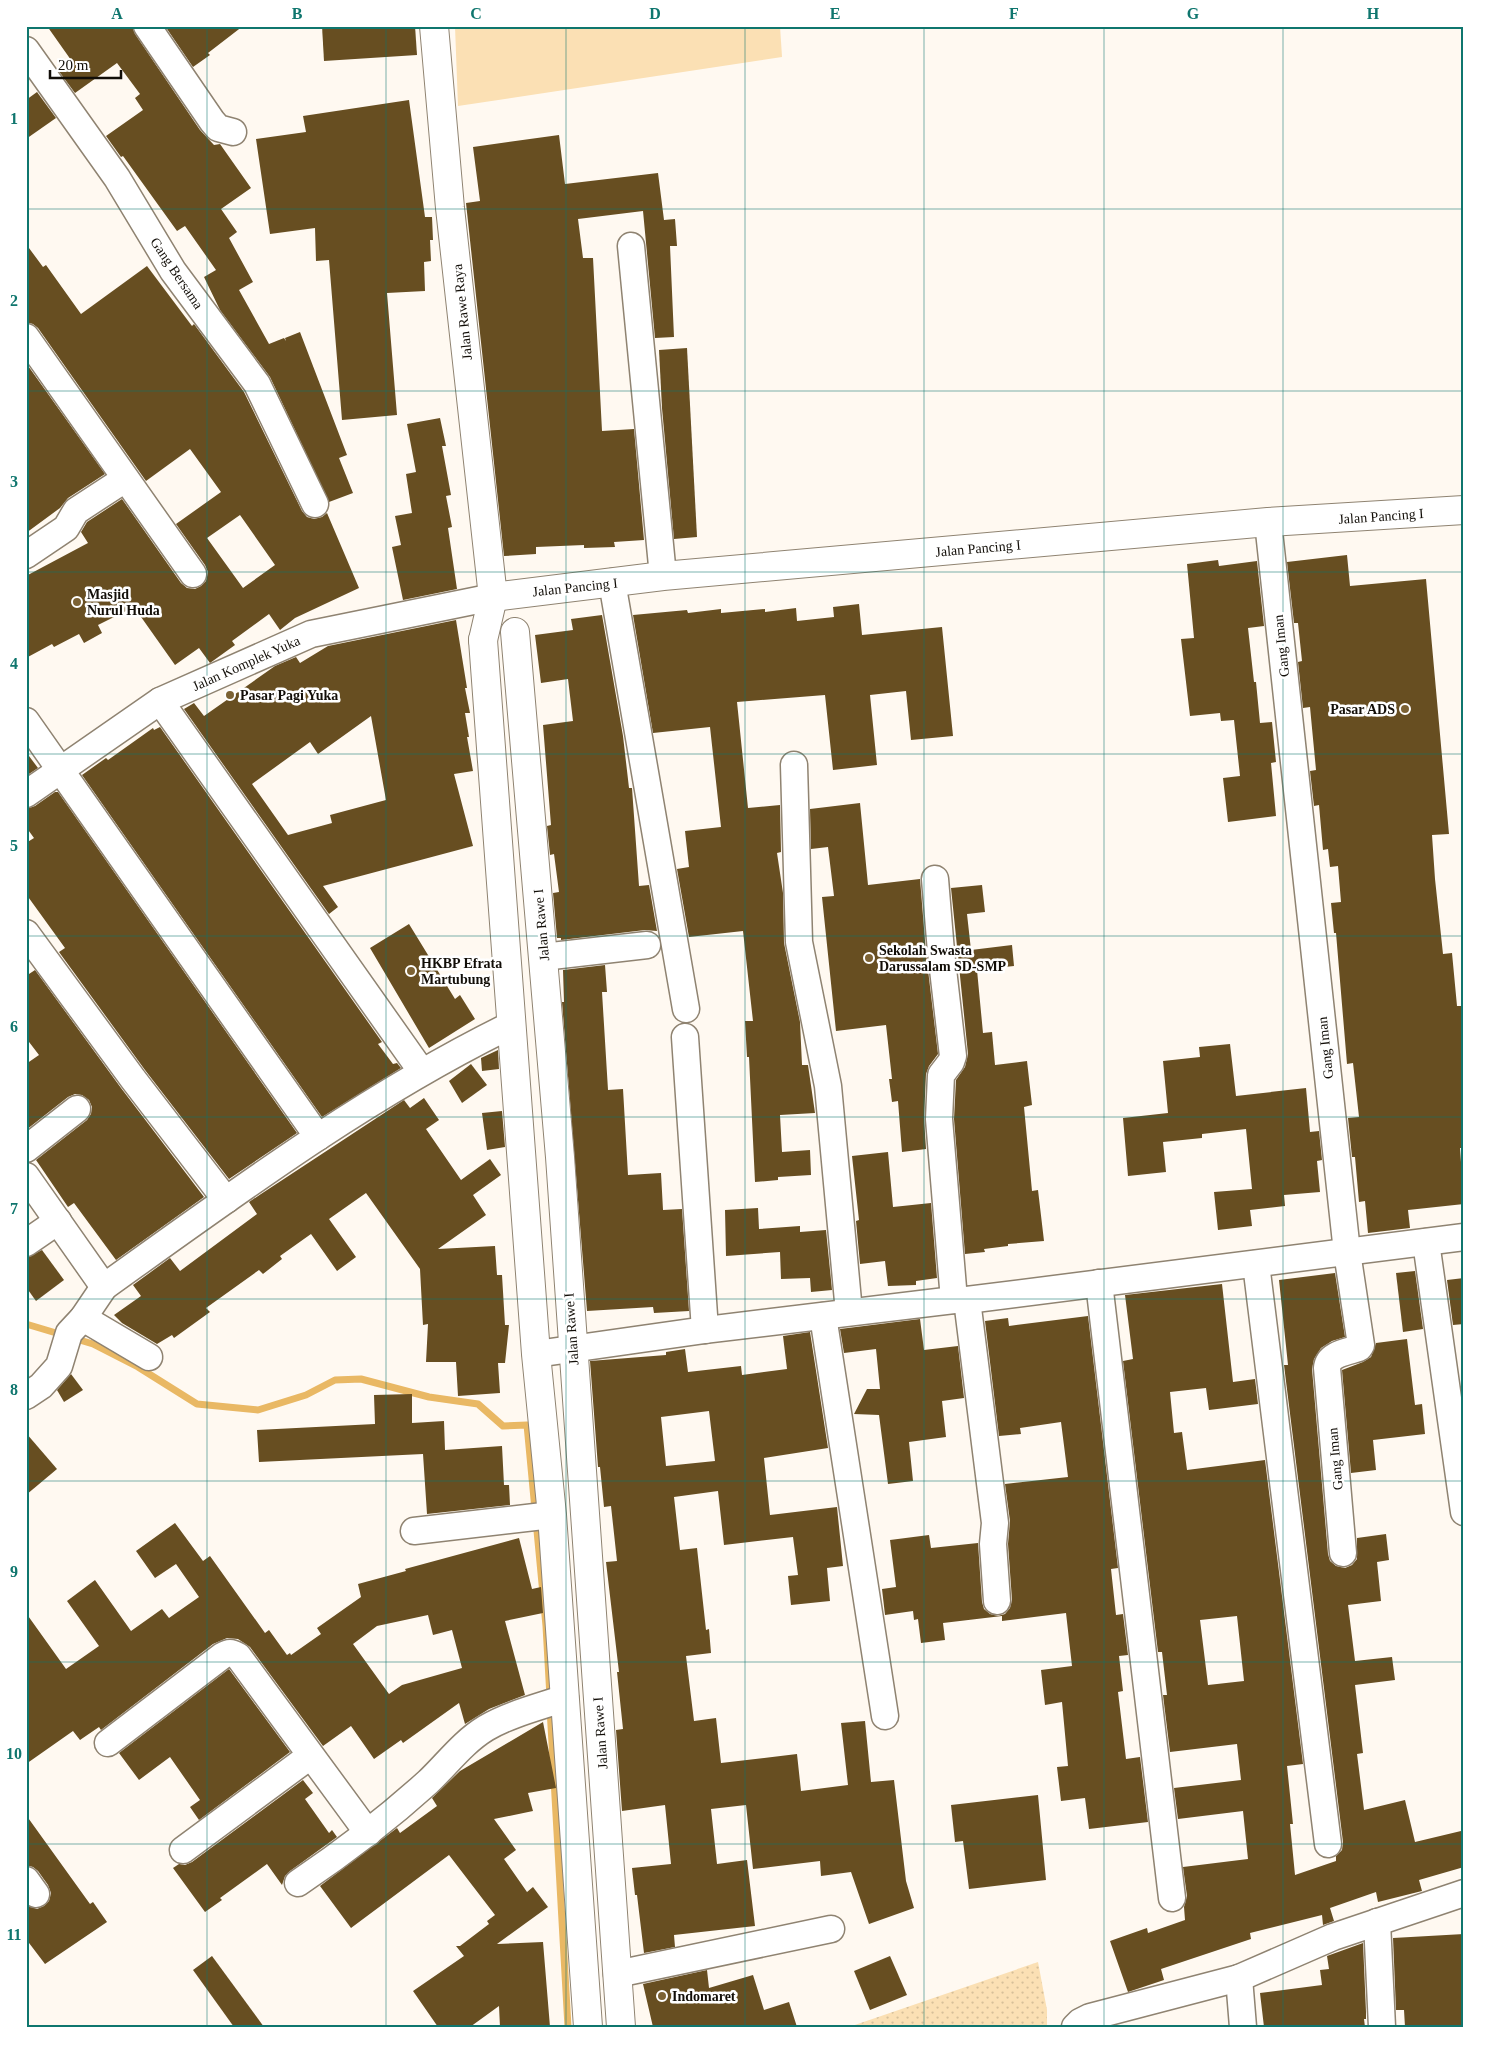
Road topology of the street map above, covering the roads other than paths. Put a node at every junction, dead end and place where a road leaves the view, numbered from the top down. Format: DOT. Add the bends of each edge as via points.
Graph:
graph roads {
  1 [pos="147,26"];
  2 [pos="434,26"];
  3 [pos="26,50"];
  4 [pos="233,132"];
  5 [pos="631,246"];
  6 [pos="26,337"];
  7 [pos="125,479"];
  8 [pos="315,504"];
  9 [pos="1464,510"];
  10 [pos="1268,522"];
  11 [pos="26,555"];
  12 [pos="193,574"];
  13 [pos="663,576"];
  14 [pos="612,582"];
  15 [pos="492,596"];
  16 [pos="160,701"];
  17 [pos="26,720"];
  18 [pos="794,765"];
  19 [pos="59,770"];
  20 [pos="26,794"];
  21 [pos="935,879"];
  22 [pos="26,933"];
  23 [pos="647,944"];
  24 [pos="544,957"];
  25 [pos="686,1010"];
  26 [pos="511,1025"];
  27 [pos="685,1038"];
  28 [pos="422,1072"];
  29 [pos="77,1109"];
  30 [pos="318,1137"];
  31 [pos="26,1150"];
  32 [pos="26,1176"];
  33 [pos="226,1200"];
  34 [pos="58,1222"];
  35 [pos="1464,1238"];
  36 [pos="1426,1242"];
  37 [pos="26,1243"];
  38 [pos="1347,1252"];
  39 [pos="1256,1264"];
  40 [pos="1099,1283"];
  41 [pos="104,1287"];
  42 [pos="961,1300"];
  43 [pos="849,1312"];
  44 [pos="823,1316"];
  45 [pos="76,1326"];
  46 [pos="706,1330"];
  47 [pos="572,1348"];
  48 [pos="536,1354"];
  49 [pos="149,1357"];
  50 [pos="26,1396"];
  51 [pos="1464,1512"];
  52 [pos="541,1517"];
  53 [pos="414,1531"];
  54 [pos="1343,1553"];
  55 [pos="997,1602"];
  56 [pos="565,1698"];
  57 [pos="885,1716"];
  58 [pos="108,1743"];
  59 [pos="310,1756"];
  60 [pos="368,1833"];
  61 [pos="1328,1844"];
  62 [pos="183,1850"];
  63 [pos="298,1882"];
  64 [pos="1464,1893"];
  65 [pos="1172,1898"];
  66 [pos="1377,1922"];
  67 [pos="831,1929"];
  68 [pos="617,1974"];
  69 [pos="1239,1978"];
  70 [pos="588,2027"];
  71 [pos="621,2027"];
  72 [pos="1075,2027"];
  73 [pos="1243,2027"];
  74 [pos="1382,2027"];
  1 -- 4 [label="street" via="212,121 218,128"];
  2 -- 15 [label="main road, Jalan Rawe Raya" via="450,208"];
  3 -- 8 [label="street, Gang Bersama" via="116,178 173,271 257,384"];
  5 -- 13 [label="street"];
  6 -- 7 [label="street"];
  7 -- 11 [label="street" via="76,511 66,528"];
  7 -- 12 [label="street"];
  9 -- 10 [label="main road, Jalan Pancing I"];
  10 -- 13 [label="main road, Jalan Pancing I"];
  10 -- 38 [label="street, Gang Iman"];
  13 -- 14 [label="main road, Jalan Pancing I"];
  14 -- 15 [label="main road, Jalan Pancing I"];
  14 -- 25 [label="street"];
  15 -- 16 [label="street, Jalan Komplek Yuka" via="311,634"];
  15 -- 24 [label="main road, Jalan Rawe I" via="515,632"];
  15 -- 26 [label="main road" via="483,640"];
  16 -- 19 [label="street, Jalan Komplek Yuka"];
  16 -- 28 [label="street"];
  17 -- 19 [label="street"];
  18 -- 43 [label="street" via="800,942 828,1086"];
  19 -- 20 [label="street, Jalan Komplek Yuka"];
  19 -- 30 [label="street"];
  21 -- 42 [label="street" via="953,1056 941,1075 938,1120"];
  22 -- 33 [label="street" via="132,1079"];
  23 -- 24 [label="street"];
  24 -- 47 [label="main road, Jalan Rawe I"];
  26 -- 28 [label="street"];
  26 -- 48 [label="main road"];
  27 -- 46 [label="street"];
  28 -- 30 [label="street"];
  29 -- 31 [label="street"];
  30 -- 33 [label="street"];
  32 -- 34 [label="street"];
  33 -- 41 [label="street"];
  34 -- 37 [label="street"];
  34 -- 41 [label="street"];
  35 -- 36 [label="street"];
  36 -- 38 [label="street"];
  36 -- 51 [label="street"];
  38 -- 39 [label="street"];
  38 -- 54 [label="street, Gang Iman" via="1361,1345 1327,1362"];
  39 -- 40 [label="street"];
  39 -- 61 [label="street"];
  40 -- 42 [label="street"];
  40 -- 65 [label="street"];
  41 -- 45 [label="street"];
  42 -- 43 [label="street"];
  42 -- 55 [label="street" via="995,1523 993,1544"];
  43 -- 44 [label="street"];
  44 -- 46 [label="street"];
  44 -- 57 [label="street"];
  45 -- 49 [label="street"];
  45 -- 50 [label="street" via="59,1366 41,1386"];
  46 -- 47 [label="street"];
  47 -- 48 [label="street"];
  47 -- 68 [label="main road, Jalan Rawe I"];
  48 -- 52 [label="main road"];
  52 -- 53 [label="street"];
  52 -- 56 [label="main road"];
  56 -- 60 [label="street" via="486,1728"];
  56 -- 70 [label="main road"];
  58 -- 59 [label="street" via="228,1652 238,1656"];
  59 -- 60 [label="street"];
  59 -- 62 [label="street"];
  60 -- 63 [label="street"];
  64 -- 66 [label="street"];
  66 -- 69 [label="street" via="1333,1937"];
  66 -- 74 [label="street"];
  67 -- 68 [label="street"];
  68 -- 71 [label="main road, Jalan Rawe I"];
  69 -- 72 [label="street" via="1090,2017"];
  69 -- 73 [label="street"];
}
